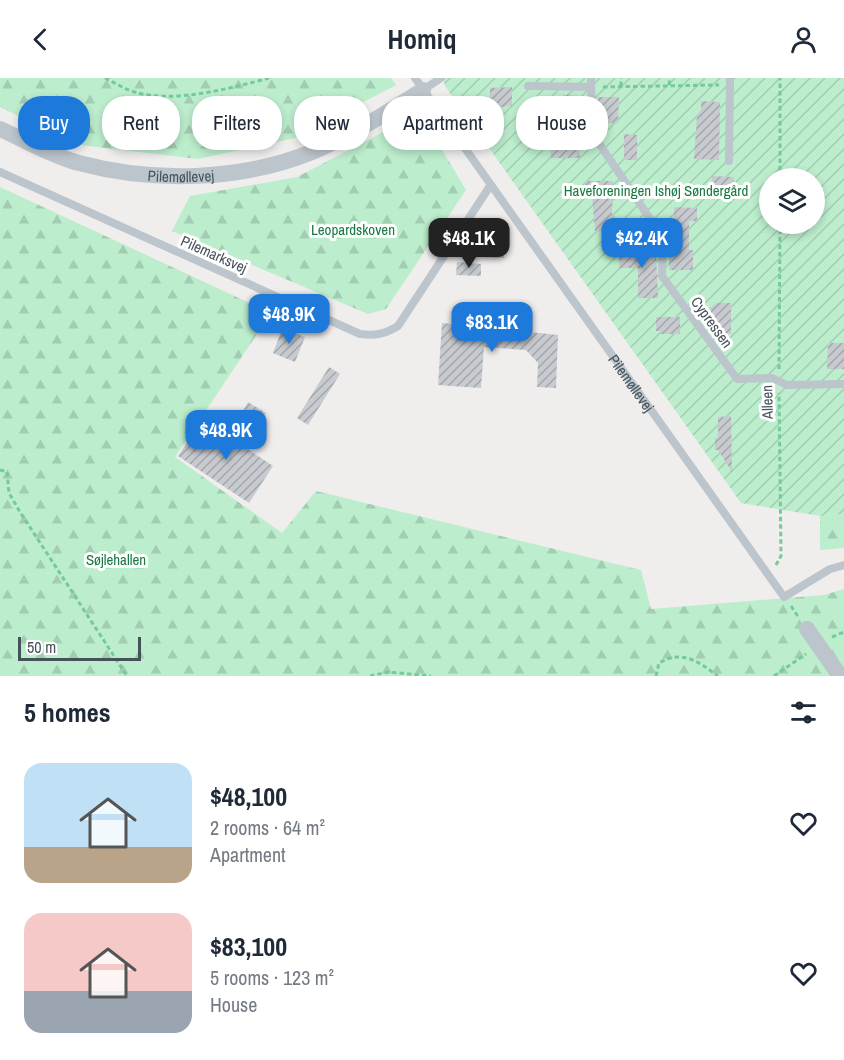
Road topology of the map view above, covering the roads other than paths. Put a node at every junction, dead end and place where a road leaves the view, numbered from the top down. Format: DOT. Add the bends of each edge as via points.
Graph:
graph roads {
  1 [pos="441,78"];
  2 [pos="730,81"];
  3 [pos="591,82"];
  4 [pos="419,84"];
  5 [pos="528,86"];
  6 [pos="0,129"];
  7 [pos="729,161"];
  8 [pos="0,172"];
  9 [pos="490,186"];
  10 [pos="844,384"];
  11 [pos="844,565"];
  12 [pos="807,629"];
  13 [pos="840,676"];
  1 -- 4 [label="lane"];
  2 -- 7 [label="lane"];
  3 -- 5 [label="lane"];
  3 -- 10 [label="lane, Cypressen" via="592,133 663,238 662,276 737,379 772,378 787,385"];
  4 -- 6 [label="street, Pilemøllevej" via="361,129 312,153 268,167 227,174 181,177 78,163"];
  4 -- 9 [label="lane, Pilemøllevej"];
  8 -- 9 [label="lane, Pilemarksvej" via="360,334 374,336 398,326"];
  9 -- 11 [label="lane, Pilemøllevej" via="784,597 830,569"];
  12 -- 13 [label="street"];
}
